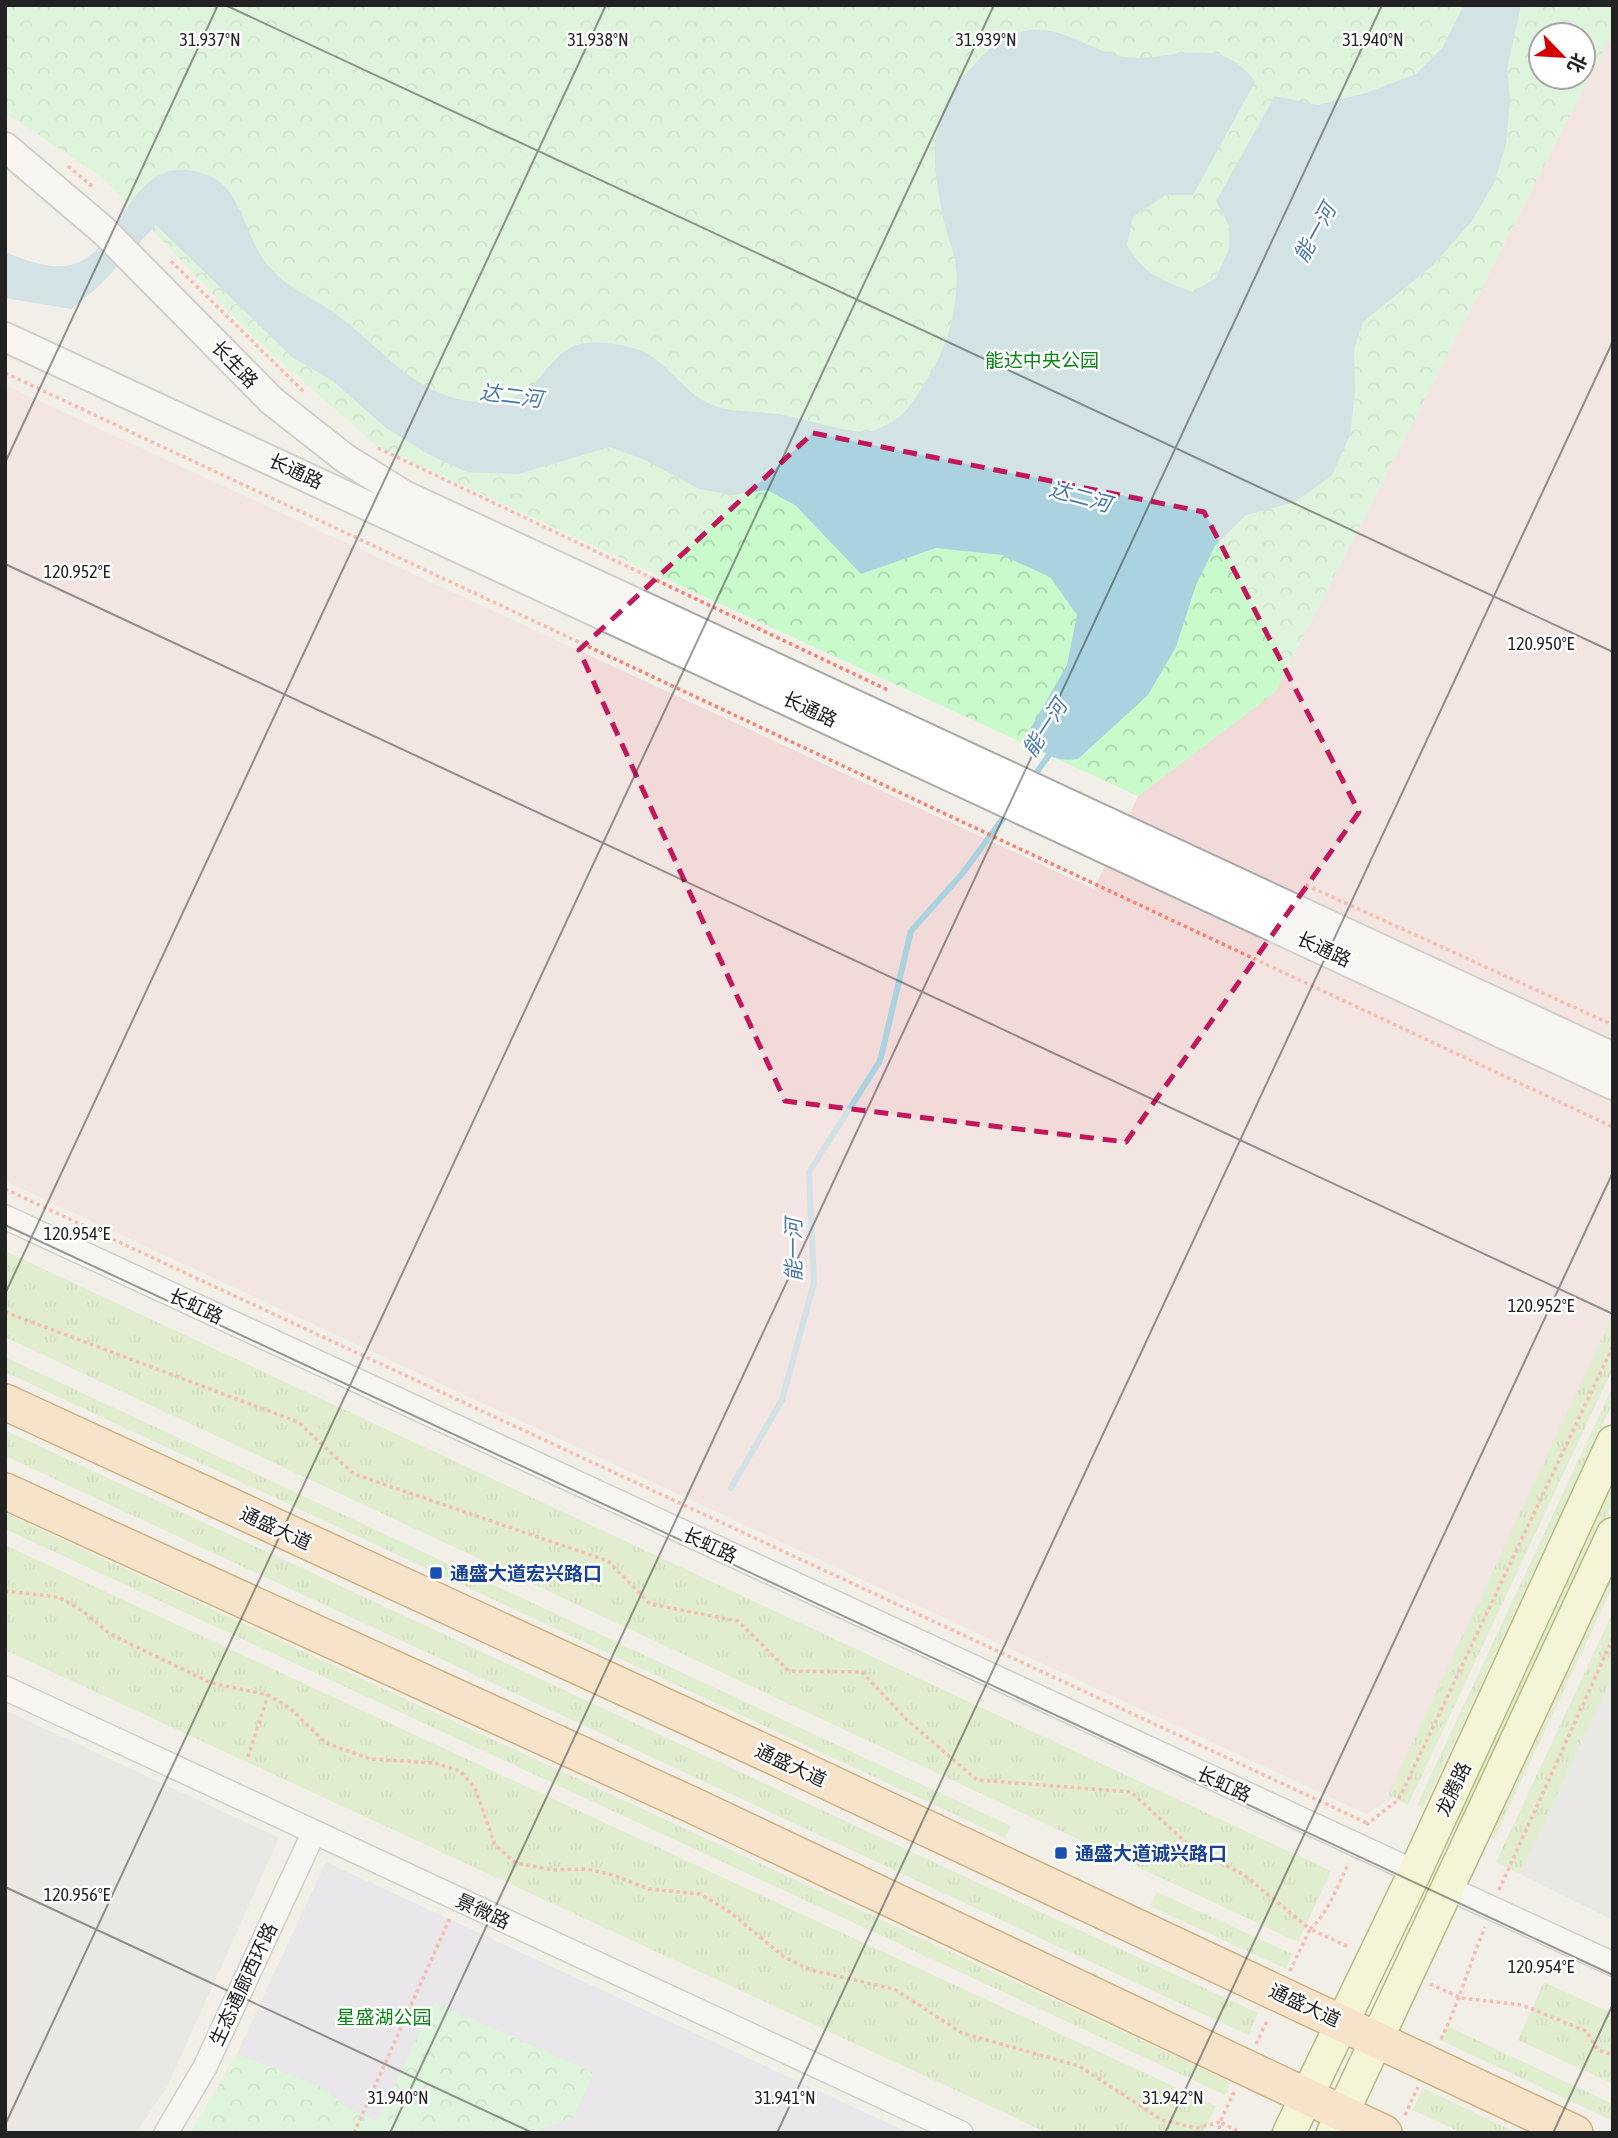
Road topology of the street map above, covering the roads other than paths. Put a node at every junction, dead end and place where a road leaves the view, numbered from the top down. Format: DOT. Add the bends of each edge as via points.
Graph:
graph roads {
  1 [pos="5,148"];
  2 [pos="5,337"];
  3 [pos="495,539"];
  4 [pos="1613,1057"];
  5 [pos="1613,1085"];
  6 [pos="5,1217"];
  7 [pos="5,1402"];
  8 [pos="1613,1442"];
  9 [pos="5,1491"];
  10 [pos="1613,1534"];
  11 [pos="5,1688"];
  12 [pos="314,1832"];
  13 [pos="1415,1872"];
  14 [pos="1448,1888"];
  15 [pos="1613,1964"];
  16 [pos="1343,2022"];
  17 [pos="1376,2039"];
  18 [pos="1306,2097"];
  19 [pos="1338,2123"];
  20 [pos="166,2133"];
  21 [pos="961,2133"];
  22 [pos="1289,2133"];
  23 [pos="1384,2133"];
  24 [pos="1575,2133"];
  1 -- 3 [label="street, 长生路" via="104,231 272,401 404,495"];
  2 -- 5 [label="street, 长通路"];
  3 -- 4 [label="street, 长通路"];
  6 -- 13 [label="street, 长虹路"];
  7 -- 16 [label="main road, 通盛大道"];
  8 -- 13 [label="main road, 龙腾路"];
  9 -- 18 [label="main road" via="690,1804"];
  10 -- 14 [label="main road, 龙腾路"];
  11 -- 12 [label="street, 景微路"];
  12 -- 20 [label="street, 生态通廊西环路" via="205,2067"];
  12 -- 21 [label="street, 景微路"];
  13 -- 16 [label="main road, 龙腾路"];
  14 -- 15 [label="street"];
  14 -- 17 [label="main road, 龙腾路"];
  16 -- 17 [label="main road, 通盛大道"];
  16 -- 18 [label="main road, 龙腾路"];
  17 -- 19 [label="main road, 龙腾路"];
  17 -- 24 [label="main road, 通盛大道"];
  18 -- 19 [label="main road"];
  18 -- 22 [label="main road, 龙腾路"];
  19 -- 23 [label="main road"];
}
